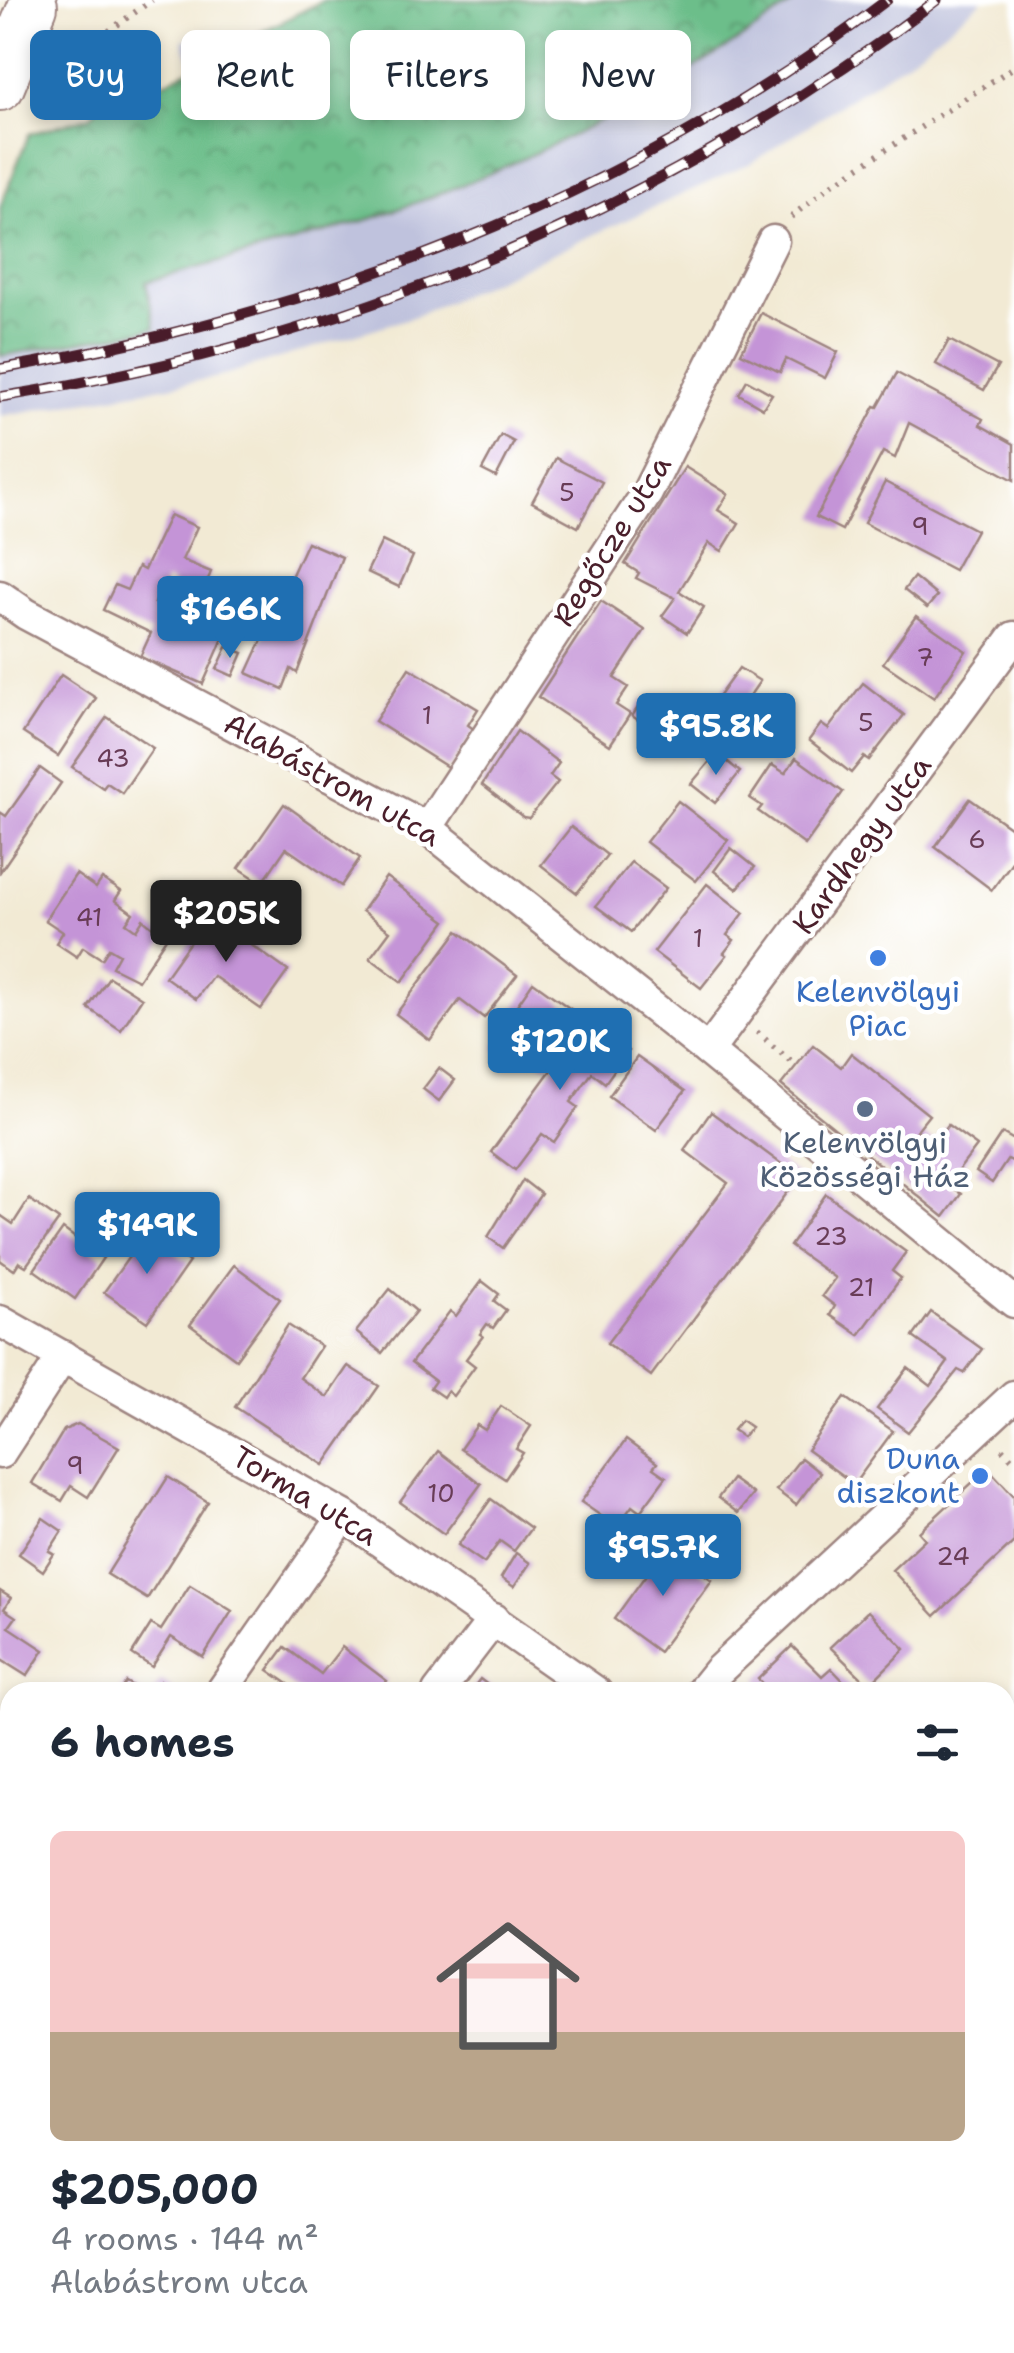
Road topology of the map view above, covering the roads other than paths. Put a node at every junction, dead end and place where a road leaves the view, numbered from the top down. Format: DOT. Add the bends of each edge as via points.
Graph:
graph roads {
  1 [pos="25,11"];
  2 [pos="22,82"];
  3 [pos="772,241"];
  4 [pos="0,596"];
  5 [pos="1014,637"];
  6 [pos="427,828"];
  7 [pos="708,1051"];
  8 [pos="1014,1302"];
  9 [pos="0,1321"];
  10 [pos="63,1356"];
  11 [pos="1014,1396"];
  12 [pos="0,1453"];
  13 [pos="344,1516"];
  14 [pos="494,1619"];
  15 [pos="228,1682"];
  16 [pos="446,1682"];
  17 [pos="582,1682"];
  18 [pos="710,1682"];
  1 -- 2 [label="main road"];
  3 -- 6 [label="street, Regőcze utca" via="647,493"];
  4 -- 6 [label="street, Alabástrom utca"];
  5 -- 7 [label="street, Kardhegy utca"];
  6 -- 7 [label="street, Alabástrom utca"];
  7 -- 8 [label="street, Alabástrom utca"];
  9 -- 10 [label="street, Torma utca"];
  10 -- 12 [label="street"];
  10 -- 13 [label="street, Torma utca"];
  11 -- 18 [label="street"];
  13 -- 14 [label="street, Torma utca"];
  13 -- 15 [label="street"];
  14 -- 16 [label="street"];
  14 -- 17 [label="street, Torma utca"];
}
